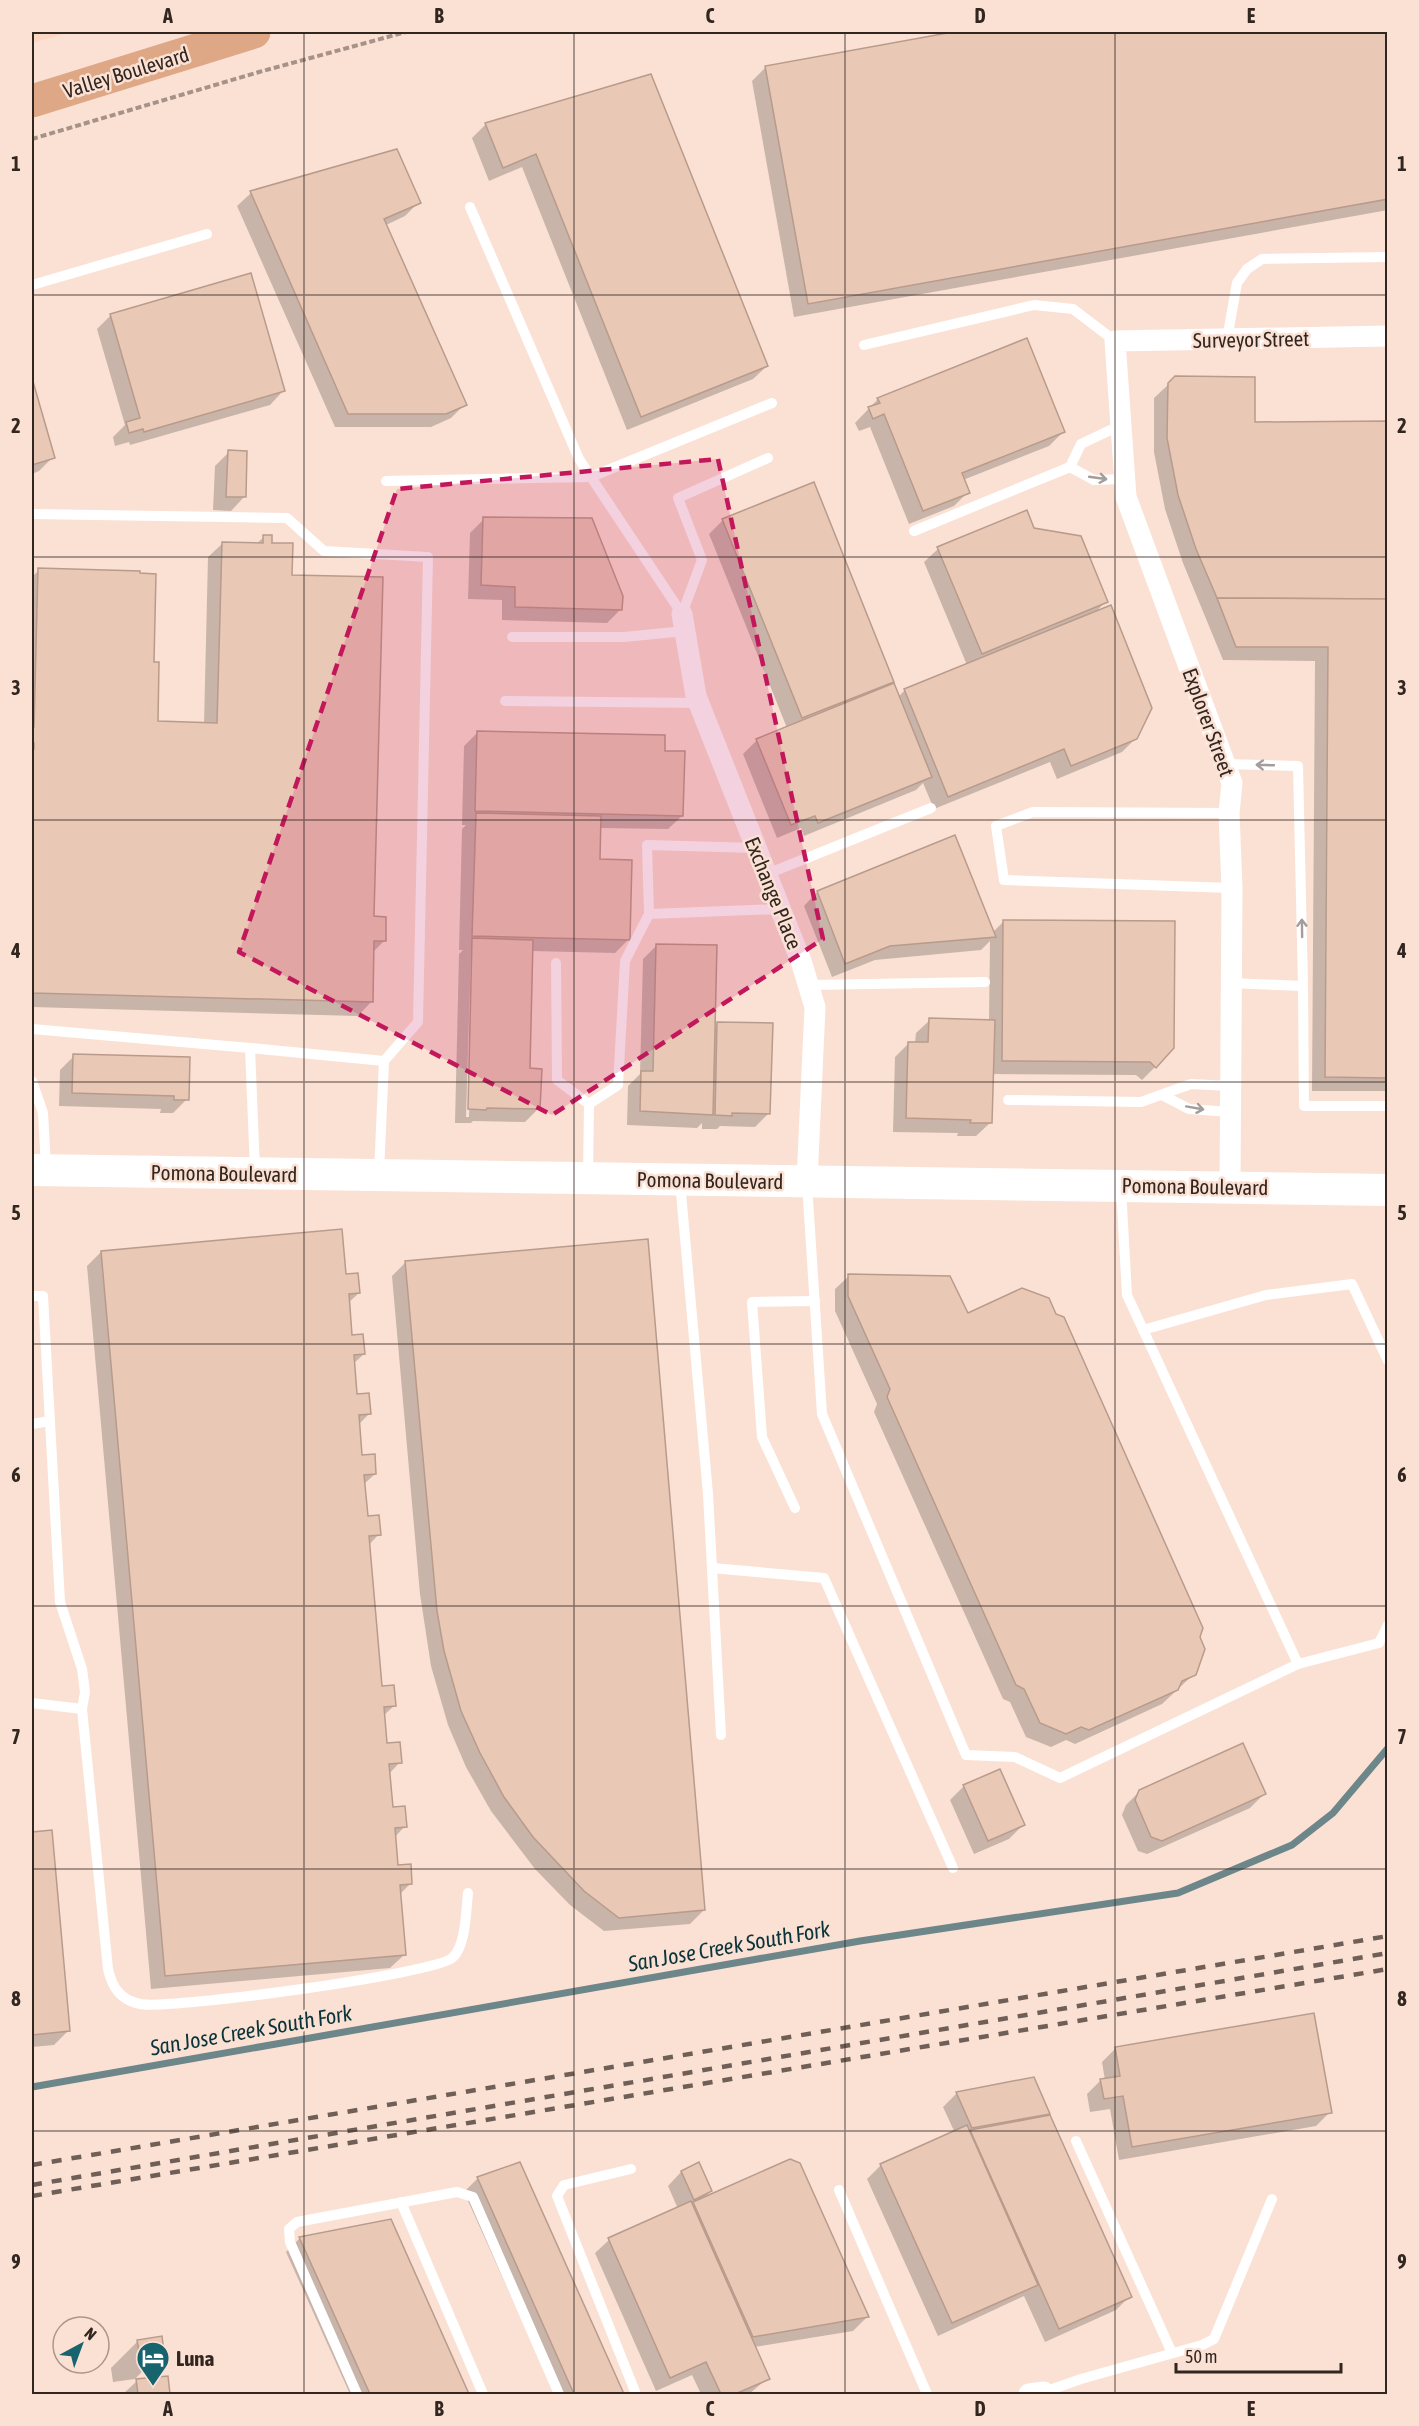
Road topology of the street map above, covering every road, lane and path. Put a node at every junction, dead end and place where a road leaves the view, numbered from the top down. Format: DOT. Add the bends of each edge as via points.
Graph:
graph roads {
  1 [pos="254,32"];
  2 [pos="406,32"];
  3 [pos="32,101"];
  4 [pos="32,139"];
  5 [pos="470,207"];
  6 [pos="207,234"];
  7 [pos="1388,257"];
  8 [pos="32,285"];
  9 [pos="1388,336"];
  10 [pos="1227,339"];
  11 [pos="1115,341"];
  12 [pos="864,345"];
  13 [pos="772,403"];
  14 [pos="1121,424"];
  15 [pos="768,458"];
  16 [pos="1070,467"];
  17 [pos="591,477"];
  18 [pos="1125,478"];
  19 [pos="386,482"];
  20 [pos="32,514"];
  21 [pos="914,531"];
  22 [pos="683,623"];
  23 [pos="512,637"];
  24 [pos="505,701"];
  25 [pos="699,703"];
  26 [pos="1225,764"];
  27 [pos="931,808"];
  28 [pos="1229,813"];
  29 [pos="756,848"];
  30 [pos="767,874"];
  31 [pos="1232,888"];
  32 [pos="780,909"];
  33 [pos="649,914"];
  34 [pos="556,963"];
  35 [pos="984,982"];
  36 [pos="1231,983"];
  37 [pos="809,985"];
  38 [pos="1303,986"];
  39 [pos="32,1029"];
  40 [pos="250,1048"];
  41 [pos="384,1061"];
  42 [pos="32,1081"];
  43 [pos="1230,1086"];
  44 [pos="1162,1095"];
  45 [pos="1008,1100"];
  46 [pos="589,1104"];
  47 [pos="1388,1106"];
  48 [pos="1230,1112"];
  49 [pos="39,1170"];
  50 [pos="255,1174"];
  51 [pos="379,1175"];
  52 [pos="588,1178"];
  53 [pos="680,1179"];
  54 [pos="807,1181"];
  55 [pos="1121,1185"];
  56 [pos="1230,1187"];
  57 [pos="1388,1190"];
  58 [pos="32,1296"];
  59 [pos="815,1301"];
  60 [pos="1143,1330"];
  61 [pos="1388,1361"];
  62 [pos="50,1421"];
  63 [pos="32,1424"];
  64 [pos="795,1509"];
  65 [pos="712,1568"];
  66 [pos="1388,1625"];
  67 [pos="1298,1664"];
  68 [pos="32,1703"];
  69 [pos="82,1709"];
  70 [pos="721,1735"];
  71 [pos="953,1868"];
  72 [pos="468,1893"];
  73 [pos="1076,2141"];
  74 [pos="631,2169"];
  75 [pos="839,2190"];
  76 [pos="1272,2199"];
  77 [pos="401,2202"];
  78 [pos="1172,2353"];
  79 [pos="357,2394"];
  80 [pos="483,2394"];
  81 [pos="559,2394"];
  82 [pos="636,2394"];
  83 [pos="927,2394"];
  84 [pos="1040,2394"];
  1 -- 3 [label="main road, Valley Boulevard"];
  2 -- 4 [label="path"];
  5 -- 17 [label="lane" via="579,459"];
  6 -- 8 [label="lane"];
  7 -- 10 [label="lane" via="1262,260 1247,269 1237,283"];
  9 -- 10 [label="street, Surveyor Street"];
  10 -- 11 [label="street, Surveyor Street"];
  11 -- 12 [label="lane" via="1073,309 1034,305"];
  11 -- 14 [label="street, Explorer Street"];
  13 -- 17 [label="lane"];
  14 -- 16 [label="lane" via="1081,444"];
  14 -- 18 [label="street, Explorer Street"];
  15 -- 22 [label="lane" via="678,498 702,560"];
  16 -- 18 [label="lane, one-way" via="1094,480"];
  16 -- 21 [label="lane"];
  17 -- 19 [label="lane"];
  17 -- 22 [label="lane"];
  18 -- 26 [label="street, Explorer Street" via="1126,497"];
  20 -- 41 [label="lane" via="287,518 324,551 428,557 418,1022"];
  22 -- 23 [label="lane" via="624,638"];
  22 -- 25 [label="street, Exchange Place"];
  24 -- 25 [label="lane"];
  25 -- 29 [label="street, Exchange Place"];
  26 -- 28 [label="street, Explorer Street" via="1232,783"];
  38 -- 26 [label="lane, one-way" via="1298,766"];
  27 -- 30 [label="lane"];
  28 -- 31 [label="street, Explorer Street"];
  28 -- 31 [label="lane" via="1033,812 996,826 1004,880"];
  29 -- 30 [label="street, Exchange Place"];
  29 -- 33 [label="lane" via="647,845"];
  30 -- 32 [label="street, Exchange Place"];
  31 -- 36 [label="street, Explorer Street"];
  32 -- 33 [label="lane"];
  32 -- 37 [label="street, Exchange Place"];
  33 -- 46 [label="lane" via="625,961 618,1085"];
  34 -- 46 [label="lane" via="557,1080"];
  35 -- 37 [label="lane"];
  36 -- 38 [label="lane"];
  36 -- 43 [label="street, Explorer Street"];
  37 -- 54 [label="street, Exchange Place" via="815,1007"];
  38 -- 47 [label="lane" via="1304,1106"];
  39 -- 40 [label="lane"];
  40 -- 41 [label="lane"];
  40 -- 50 [label="lane"];
  41 -- 51 [label="lane"];
  42 -- 49 [label="lane" via="43,1113"];
  43 -- 44 [label="lane" via="1191,1084"];
  43 -- 48 [label="street, Explorer Street"];
  44 -- 45 [label="lane" via="1141,1102"];
  44 -- 48 [label="lane, one-way" via="1189,1109"];
  46 -- 52 [label="lane"];
  48 -- 56 [label="street, Explorer Street"];
  49 -- 50 [label="street, Pomona Boulevard"];
  50 -- 51 [label="street, Pomona Boulevard"];
  51 -- 52 [label="street, Pomona Boulevard"];
  52 -- 53 [label="street, Pomona Boulevard"];
  53 -- 54 [label="street, Pomona Boulevard"];
  53 -- 65 [label="lane"];
  54 -- 55 [label="street, Pomona Boulevard"];
  54 -- 59 [label="lane"];
  55 -- 56 [label="street, Pomona Boulevard"];
  55 -- 60 [label="lane" via="1126,1295"];
  56 -- 57 [label="street, Pomona Boulevard"];
  58 -- 62 [label="lane" via="43,1296"];
  59 -- 64 [label="lane" via="752,1302 762,1437"];
  59 -- 67 [label="lane" via="822,1414 966,1755 1015,1757 1060,1778"];
  60 -- 61 [label="lane" via="1266,1295 1352,1284"];
  60 -- 67 [label="lane"];
  62 -- 63 [label="lane"];
  62 -- 69 [label="lane" via="60,1602 82,1669"];
  65 -- 70 [label="lane"];
  65 -- 71 [label="lane" via="824,1578"];
  66 -- 67 [label="lane" via="1379,1643"];
  68 -- 69 [label="lane"];
  69 -- 72 [label="lane" via="108,1969 112,1986 129,1999 157,2005 196,2001 369,1979 447,1962 460,1947"];
  73 -- 78 [label="lane"];
  74 -- 82 [label="lane" via="564,2185 557,2196"];
  75 -- 83 [label="lane"];
  76 -- 78 [label="lane" via="1214,2339"];
  77 -- 79 [label="lane" via="297,2222 289,2229 290,2242"];
  77 -- 80 [label="lane"];
  77 -- 81 [label="lane" via="457,2192 473,2197"];
  78 -- 84 [label="lane"];
}
